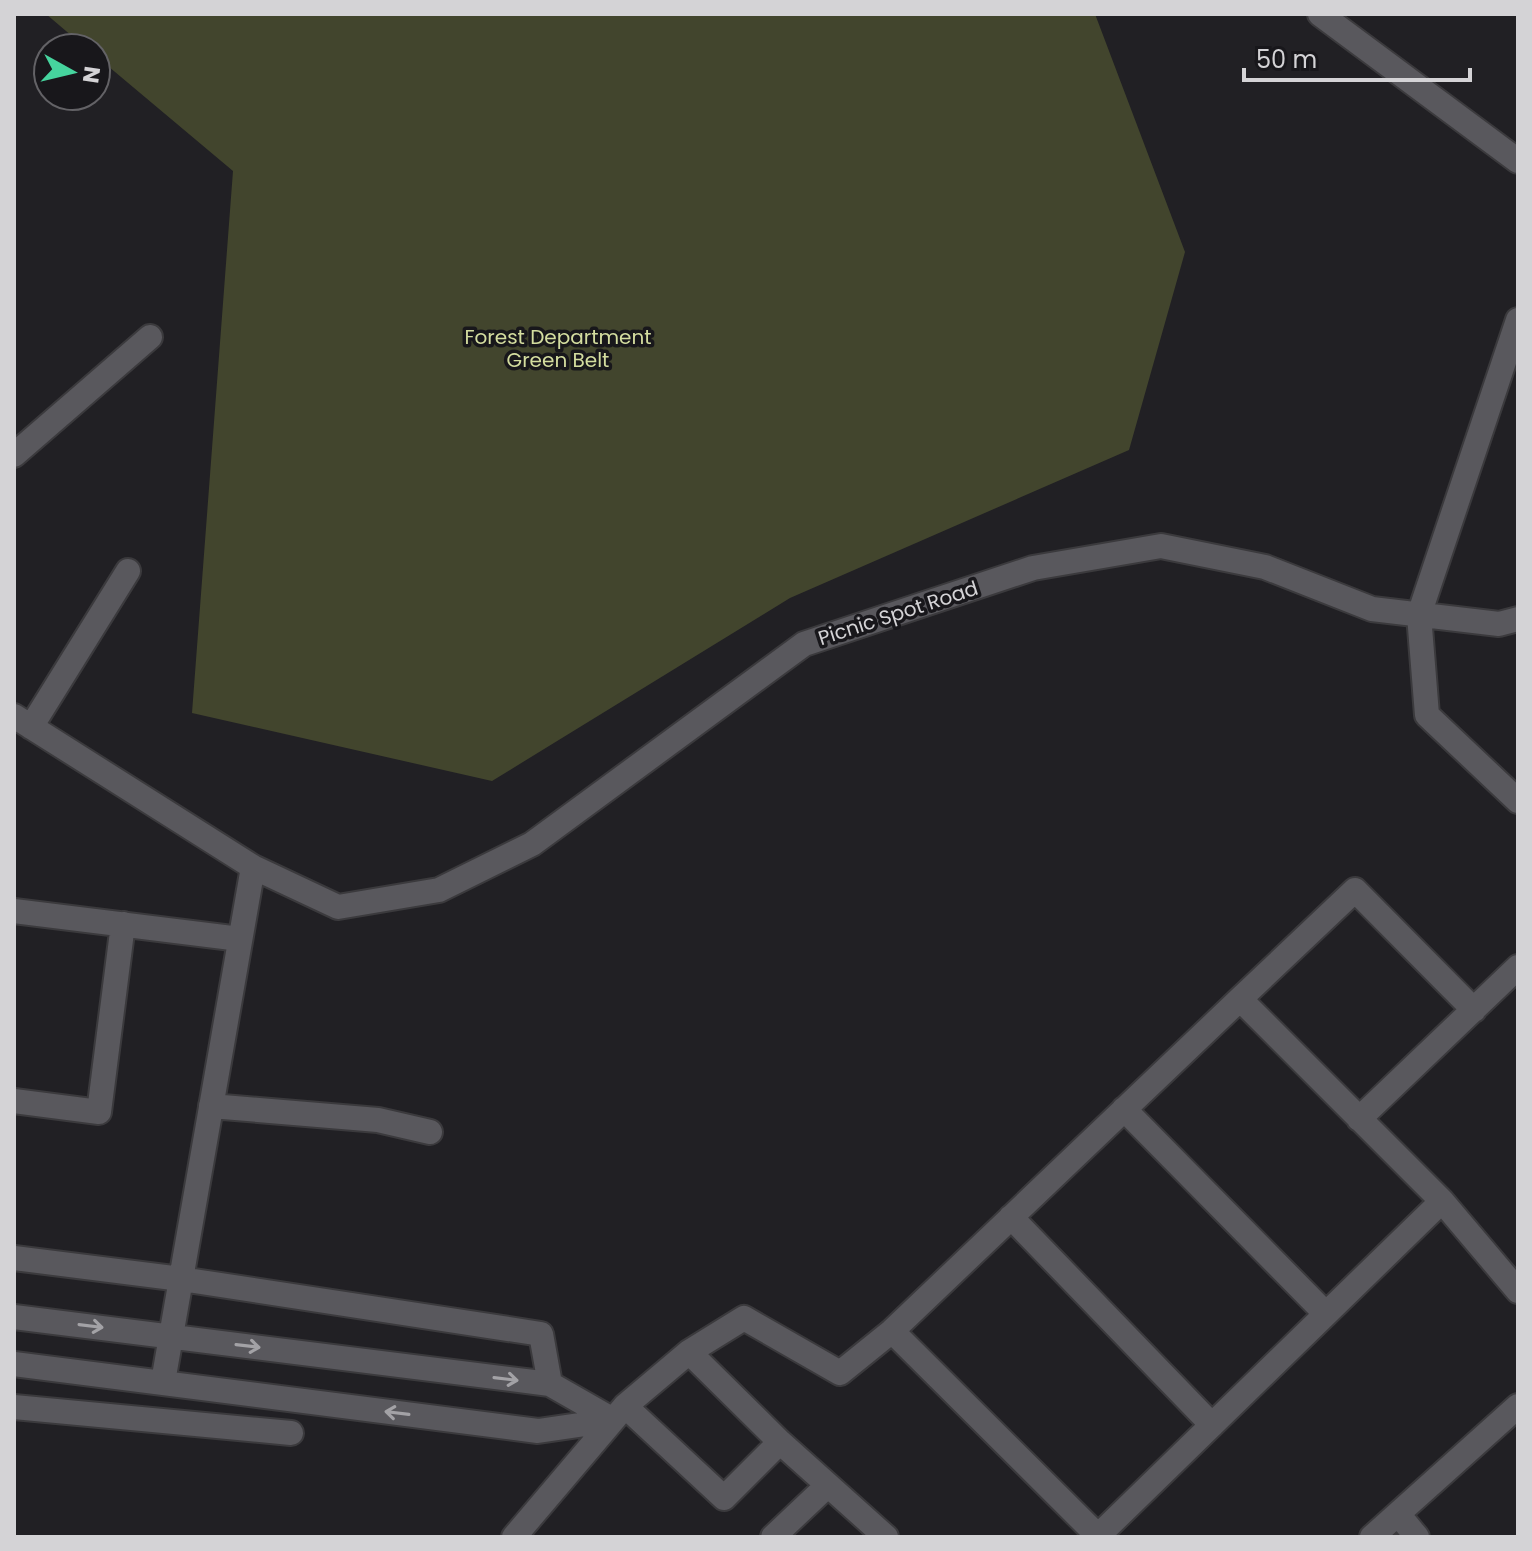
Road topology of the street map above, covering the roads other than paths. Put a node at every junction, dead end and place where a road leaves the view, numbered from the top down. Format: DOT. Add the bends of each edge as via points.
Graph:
graph roads {
  1 [pos="1320,14"];
  2 [pos="1518,161"];
  3 [pos="1518,320"];
  4 [pos="150,337"];
  5 [pos="14,455"];
  6 [pos="128,571"];
  7 [pos="1419,615"];
  8 [pos="1518,619"];
  9 [pos="23,722"];
  10 [pos="1518,801"];
  11 [pos="253,867"];
  12 [pos="14,911"];
  13 [pos="123,924"];
  14 [pos="240,939"];
  15 [pos="1518,967"];
  16 [pos="1240,999"];
  17 [pos="1474,1010"];
  18 [pos="14,1101"];
  19 [pos="211,1106"];
  20 [pos="1124,1109"];
  21 [pos="1359,1119"];
  22 [pos="430,1132"];
  23 [pos="1442,1201"];
  24 [pos="1011,1217"];
  25 [pos="14,1258"];
  26 [pos="181,1279"];
  27 [pos="1518,1291"];
  28 [pos="1326,1314"];
  29 [pos="14,1317"];
  30 [pos="892,1331"];
  31 [pos="171,1336"];
  32 [pos="689,1352"];
  33 [pos="14,1364"];
  34 [pos="163,1382"];
  35 [pos="550,1384"];
  36 [pos="1518,1406"];
  37 [pos="14,1407"];
  38 [pos="619,1413"];
  39 [pos="1212,1425"];
  40 [pos="291,1433"];
  41 [pos="780,1442"];
  42 [pos="828,1485"];
  43 [pos="1398,1514"];
  44 [pos="514,1537"];
  45 [pos="773,1537"];
  46 [pos="886,1537"];
  47 [pos="1372,1537"];
  48 [pos="1417,1537"];
  1 -- 2 [label="street"];
  3 -- 7 [label="street"];
  4 -- 5 [label="street"];
  6 -- 9 [label="street"];
  7 -- 8 [label="street, Picnic Spot Road" via="1499,624"];
  7 -- 10 [label="street" via="1427,715"];
  7 -- 11 [label="street, Picnic Spot Road" via="1372,609 1265,567 1161,546 1033,568 804,644 532,844 439,890 338,907"];
  9 -- 11 [label="street, Picnic Spot Road"];
  11 -- 14 [label="street"];
  12 -- 13 [label="street"];
  13 -- 14 [label="street"];
  13 -- 18 [label="street" via="99,1112"];
  14 -- 19 [label="street"];
  15 -- 17 [label="street"];
  16 -- 17 [label="street" via="1355,890"];
  16 -- 20 [label="street"];
  16 -- 21 [label="street"];
  17 -- 21 [label="street"];
  19 -- 22 [label="street" via="378,1120"];
  19 -- 26 [label="street"];
  20 -- 24 [label="street"];
  20 -- 28 [label="street"];
  21 -- 23 [label="street"];
  23 -- 27 [label="street"];
  23 -- 28 [label="street"];
  24 -- 30 [label="street"];
  24 -- 39 [label="street"];
  25 -- 26 [label="street"];
  26 -- 31 [label="street"];
  26 -- 35 [label="street" via="541,1334"];
  28 -- 39 [label="street"];
  29 -- 31 [label="street, one-way"];
  30 -- 32 [label="street" via="840,1373 744,1318"];
  30 -- 39 [label="street" via="1098,1536"];
  31 -- 34 [label="street"];
  31 -- 35 [label="street, one-way"];
  32 -- 38 [label="street"];
  32 -- 41 [label="street"];
  33 -- 34 [label="street"];
  38 -- 34 [label="street, one-way" via="538,1431"];
  35 -- 38 [label="street"];
  36 -- 43 [label="street"];
  37 -- 40 [label="street"];
  38 -- 41 [label="street" via="724,1498"];
  38 -- 44 [label="street"];
  41 -- 42 [label="street"];
  42 -- 45 [label="street"];
  42 -- 46 [label="street"];
  43 -- 47 [label="street"];
  43 -- 48 [label="street"];
}
